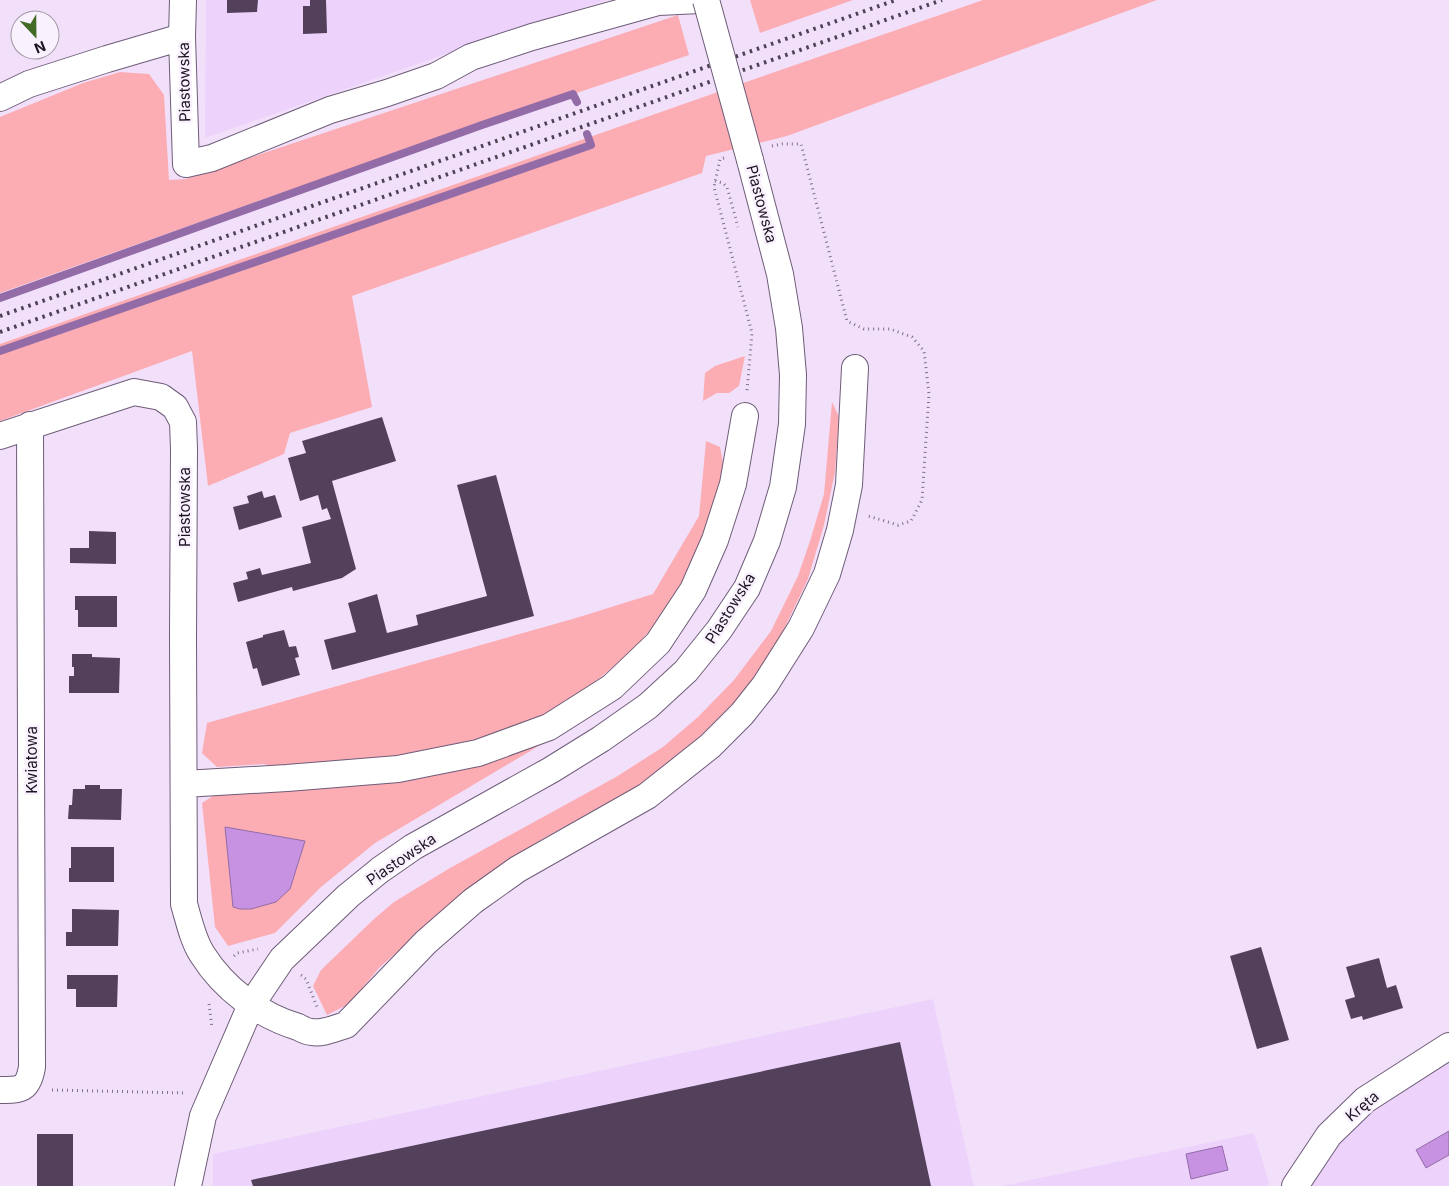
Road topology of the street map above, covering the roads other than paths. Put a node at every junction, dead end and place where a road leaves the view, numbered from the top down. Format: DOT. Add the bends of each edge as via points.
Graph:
graph roads {
  1 [pos="183,0"];
  2 [pos="700,0"];
  3 [pos="706,0"];
  4 [pos="659,1"];
  5 [pos="182,37"];
  6 [pos="0,98"];
  7 [pos="855,368"];
  8 [pos="745,416"];
  9 [pos="30,425"];
  10 [pos="0,436"];
  11 [pos="184,784"];
  12 [pos="251,1005"];
  13 [pos="1449,1046"];
  14 [pos="10,1090"];
  15 [pos="188,1186"];
  16 [pos="1295,1186"];
  1 -- 5 [label="street, Piastowska"];
  2 -- 4 [label="street"];
  3 -- 12 [label="street, Piastowska, bridge" via="780,274 793,375 792,424 783,487 768,541 747,588 686,671 648,706 552,770 413,847 380,870 282,959"];
  4 -- 5 [label="street, Piastowska" via="471,57 436,76 330,110 212,158 186,164"];
  5 -- 6 [label="street" via="29,84"];
  7 -- 12 [label="street" via="849,484 827,574 801,628 765,685 742,714 710,746 647,796 518,869 472,901 426,942 346,1025 313,1033 280,1022"];
  8 -- 11 [label="street" via="733,484 693,590 658,643 612,687 549,727 478,753 398,769"];
  9 -- 10 [label="street"];
  9 -- 11 [label="street, Piastowska" via="134,392 161,397 175,407 183,422"];
  9 -- 14 [label="street, Kwiatowa" via="32,1067 27,1084"];
  11 -- 12 [label="street, Piastowska" via="184,904 190,928 201,953 218,976"];
  12 -- 15 [label="street, Piastowska" via="203,1116"];
  13 -- 16 [label="street, Kręta" via="1365,1100 1329,1135"];
}
